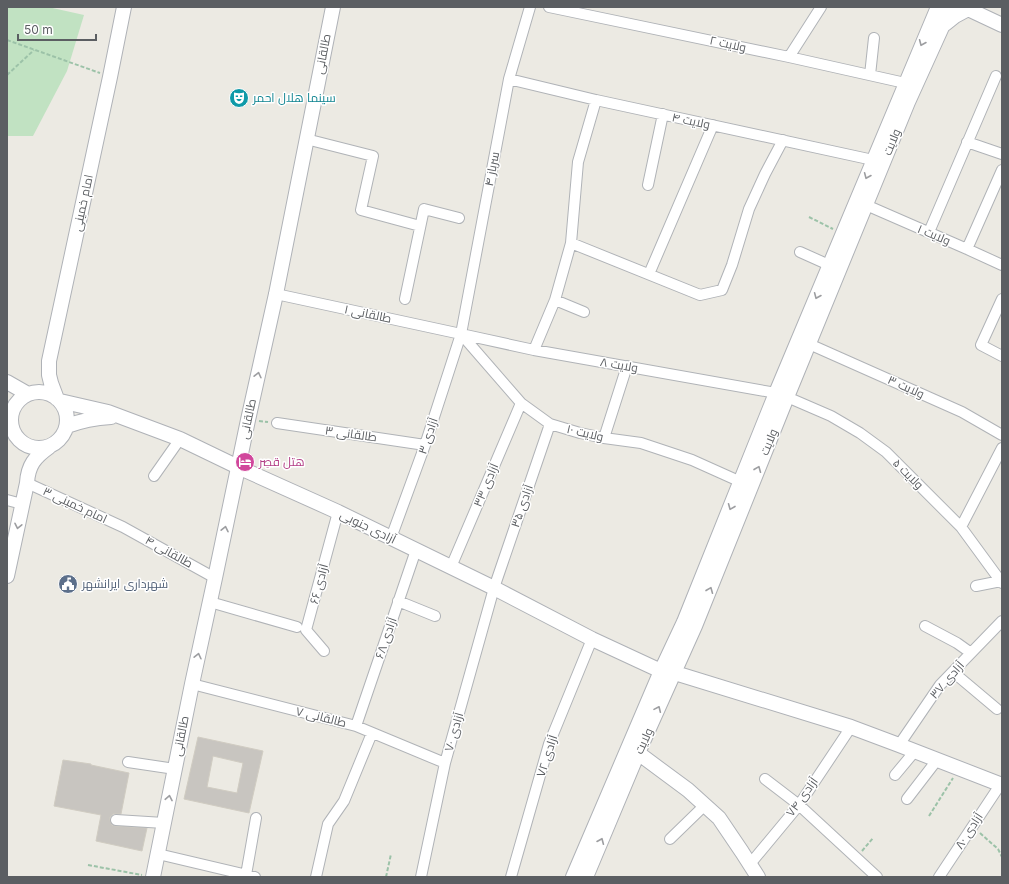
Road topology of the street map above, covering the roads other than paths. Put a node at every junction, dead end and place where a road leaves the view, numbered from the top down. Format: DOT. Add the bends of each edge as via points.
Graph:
graph roads {
  1 [pos="124,7"];
  2 [pos="332,7"];
  3 [pos="530,7"];
  4 [pos="550,7"];
  5 [pos="821,7"];
  6 [pos="938,7"];
  7 [pos="953,7"];
  8 [pos="1002,24"];
  9 [pos="942,27"];
  10 [pos="874,38"];
  11 [pos="789,57"];
  12 [pos="870,75"];
  13 [pos="996,76"];
  14 [pos="509,79"];
  15 [pos="905,83"];
  16 [pos="596,100"];
  17 [pos="662,114"];
  18 [pos="713,125"];
  19 [pos="306,139"];
  20 [pos="783,140"];
  21 [pos="967,142"];
  22 [pos="1002,154"];
  23 [pos="874,160"];
  24 [pos="1002,170"];
  25 [pos="648,185"];
  26 [pos="866,205"];
  27 [pos="460,218"];
  28 [pos="420,226"];
  29 [pos="929,232"];
  30 [pos="571,243"];
  31 [pos="967,249"];
  32 [pos="800,252"];
  33 [pos="829,265"];
  34 [pos="1002,265"];
  35 [pos="649,274"];
  36 [pos="276,294"];
  37 [pos="405,299"];
  38 [pos="1002,299"];
  39 [pos="555,300"];
  40 [pos="584,312"];
  41 [pos="461,334"];
  42 [pos="809,344"];
  43 [pos="534,350"];
  44 [pos="1002,356"];
  45 [pos="49,361"];
  46 [pos="627,366"];
  47 [pos="7,382"];
  48 [pos="32,393"];
  49 [pos="782,395"];
  50 [pos="58,400"];
  51 [pos="7,403"];
  52 [pos="521,403"];
  53 [pos="119,416"];
  54 [pos="277,424"];
  55 [pos="550,424"];
  56 [pos="66,426"];
  57 [pos="13,432"];
  58 [pos="1002,435"];
  59 [pos="604,438"];
  60 [pos="180,439"];
  61 [pos="425,445"];
  62 [pos="49,447"];
  63 [pos="1002,448"];
  64 [pos="238,467"];
  65 [pos="154,476"];
  66 [pos="27,478"];
  67 [pos="741,482"];
  68 [pos="7,500"];
  69 [pos="22,504"];
  70 [pos="338,512"];
  71 [pos="124,527"];
  72 [pos="961,527"];
  73 [pos="391,538"];
  74 [pos="416,550"];
  75 [pos="451,567"];
  76 [pos="8,568"];
  77 [pos="215,578"];
  78 [pos="1001,582"];
  79 [pos="976,586"];
  80 [pos="494,588"];
  81 [pos="398,601"];
  82 [pos="210,602"];
  83 [pos="435,616"];
  84 [pos="1001,624"];
  85 [pos="925,626"];
  86 [pos="297,627"];
  87 [pos="592,639"];
  88 [pos="324,651"];
  89 [pos="970,653"];
  90 [pos="668,672"];
  91 [pos="952,672"];
  92 [pos="192,684"];
  93 [pos="997,709"];
  94 [pos="356,726"];
  95 [pos="851,727"];
  96 [pos="372,733"];
  97 [pos="899,745"];
  98 [pos="916,751"];
  99 [pos="638,753"];
  100 [pos="937,760"];
  101 [pos="128,762"];
  102 [pos="446,763"];
  103 [pos="175,769"];
  104 [pos="895,775"];
  105 [pos="765,779"];
  106 [pos="1001,785"];
  107 [pos="907,799"];
  108 [pos="705,805"];
  109 [pos="799,805"];
  110 [pos="256,818"];
  111 [pos="116,820"];
  112 [pos="164,823"];
  113 [pos="670,839"];
  114 [pos="158,854"];
  115 [pos="750,864"];
  116 [pos="148,876"];
  117 [pos="251,876"];
  118 [pos="316,877"];
  119 [pos="421,877"];
  120 [pos="511,877"];
  121 [pos="573,877"];
  122 [pos="586,877"];
  123 [pos="758,877"];
  124 [pos="877,877"];
  125 [pos="939,877"];
  1 -- 45 [label="main road, امام خمینی"];
  2 -- 19 [label="main road, طالقانی"];
  3 -- 14 [label="street, سرباز ۴"];
  4 -- 11 [label="street, ولایت ۲"];
  5 -- 11 [label="street"];
  6 -- 15 [label="main road, ولایت, one-way"];
  7 -- 9 [label="main road, ولایت"];
  8 -- 9 [label="main road" via="968,9"];
  9 -- 26 [label="main road, ولایت"];
  10 -- 12 [label="street"];
  11 -- 12 [label="street, ولایت ۲"];
  12 -- 15 [label="street, ولایت ۲"];
  13 -- 21 [label="street"];
  14 -- 16 [label="street, ولایت ۴"];
  14 -- 41 [label="street, سرباز ۴"];
  15 -- 23 [label="main road, ولایت"];
  16 -- 17 [label="street, ولایت ۴"];
  16 -- 30 [label="street" via="578,162"];
  17 -- 18 [label="street, ولایت ۴"];
  17 -- 25 [label="street"];
  18 -- 20 [label="street, ولایت ۴"];
  18 -- 35 [label="street"];
  19 -- 28 [label="street" via="373,156 361,210"];
  19 -- 36 [label="main road, طالقانی"];
  20 -- 23 [label="street, ولایت ۴"];
  20 -- 35 [label="street" via="749,209 722,290 700,295"];
  21 -- 22 [label="street"];
  21 -- 29 [label="street"];
  23 -- 33 [label="main road, ولایت, one-way"];
  24 -- 31 [label="street"];
  26 -- 29 [label="street, ولایت ۱"];
  26 -- 42 [label="main road, ولایت"];
  27 -- 28 [label="street" via="424,209"];
  28 -- 37 [label="street"];
  29 -- 31 [label="street, ولایت ۱"];
  30 -- 35 [label="street"];
  30 -- 39 [label="street"];
  31 -- 34 [label="street, ولایت ۱"];
  32 -- 33 [label="street"];
  33 -- 49 [label="main road, ولایت, one-way"];
  36 -- 41 [label="street, طالقانی ۱"];
  64 -- 36 [label="main road, طالقانی, one-way"];
  38 -- 44 [label="street" via="981,345"];
  39 -- 40 [label="street"];
  39 -- 43 [label="street"];
  41 -- 43 [label="street, ولایت ۸"];
  41 -- 52 [label="street, ولایت ۱۰"];
  41 -- 61 [label="street, آزادی ۳"];
  42 -- 49 [label="main road, ولایت"];
  42 -- 58 [label="street, ولایت ۳" via="962,412"];
  43 -- 46 [label="street, ولایت ۸"];
  45 -- 48 [label="main road" via="44,378"];
  45 -- 50 [label="main road, امام خمینی" via="51,383"];
  46 -- 49 [label="street, ولایت ۸"];
  46 -- 59 [label="street"];
  47 -- 48 [label="main road"];
  48 -- 50 [label="main road" via="45,392"];
  48 -- 57 [label="main road" via="21,398 12,411 10,420"];
  49 -- 67 [label="main road, ولایت"];
  49 -- 72 [label="street, ولایت ۵" via="860,432 886,452"];
  90 -- 49 [label="main road, ولایت, one-way" via="695,626"];
  50 -- 53 [label="main road"];
  50 -- 56 [label="main road" via="65,408"];
  51 -- 57 [label="main road"];
  52 -- 55 [label="street, ولایت ۱۰"];
  52 -- 75 [label="street, آزادی ۳۳"];
  53 -- 56 [label="main road, آزادی جنوبی" via="97,417"];
  53 -- 60 [label="main road, آزادی جنوبی"];
  54 -- 61 [label="street, طالقانی ۳"];
  55 -- 59 [label="street, ولایت ۱۰"];
  55 -- 80 [label="street, آزادی ۳۵"];
  56 -- 62 [label="main road" via="63,435"];
  57 -- 62 [label="main road" via="22,443 30,447"];
  57 -- 66 [label="main road" via="24,459"];
  59 -- 67 [label="street, ولایت ۱۰" via="641,443 692,460"];
  60 -- 64 [label="main road, آزادی جنوبی"];
  60 -- 65 [label="street"];
  61 -- 73 [label="street, آزادی ۳"];
  62 -- 66 [label="main road" via="38,455 31,465"];
  63 -- 72 [label="street"];
  64 -- 70 [label="main road, آزادی جنوبی"];
  77 -- 64 [label="main road, طالقانی, one-way"];
  66 -- 69 [label="main road"];
  66 -- 71 [label="street, امام خمینی ۳"];
  67 -- 90 [label="main road, ولایت, one-way" via="684,622"];
  68 -- 69 [label="street"];
  69 -- 76 [label="main road, one-way"];
  70 -- 73 [label="main road, آزادی جنوبی"];
  70 -- 88 [label="street, آزادی ۶۶" via="306,630"];
  71 -- 77 [label="street, طالقانی ۴"];
  72 -- 78 [label="street, ولایت ۵"];
  73 -- 74 [label="main road, آزادی جنوبی"];
  74 -- 75 [label="main road, آزادی جنوبی"];
  74 -- 81 [label="street, آزادی ۶۸"];
  75 -- 80 [label="main road, آزادی جنوبی"];
  77 -- 82 [label="main road, طالقانی"];
  78 -- 79 [label="street"];
  80 -- 87 [label="main road, آزادی جنوبی"];
  80 -- 102 [label="street, آزادی ۷۰"];
  81 -- 83 [label="street"];
  81 -- 94 [label="street, آزادی ۶۸"];
  82 -- 86 [label="street"];
  92 -- 82 [label="main road, طالقانی, one-way"];
  84 -- 89 [label="street, آزادی ۳۷"];
  85 -- 89 [label="street"];
  87 -- 90 [label="main road, آزادی جنوبی"];
  87 -- 120 [label="street, آزادی ۷۲" via="549,744"];
  89 -- 91 [label="street, آزادی ۳۷"];
  90 -- 95 [label="main road, آزادی جنوبی"];
  99 -- 90 [label="main road, ولایت, one-way"];
  90 -- 121 [label="main road, ولایت"];
  91 -- 93 [label="street"];
  91 -- 97 [label="street, آزادی ۳۷" via="940,685"];
  92 -- 94 [label="street, طالقانی ۷"];
  92 -- 103 [label="main road, طالقانی"];
  94 -- 96 [label="street, طالقانی ۷"];
  95 -- 97 [label="main road, آزادی جنوبی"];
  95 -- 109 [label="street, آزادی ۷۴"];
  96 -- 102 [label="street, طالقانی ۷"];
  96 -- 118 [label="street" via="344,801 328,824"];
  97 -- 98 [label="main road, آزادی جنوبی"];
  98 -- 100 [label="main road, آزادی جنوبی"];
  98 -- 104 [label="street"];
  99 -- 108 [label="main road"];
  122 -- 99 [label="main road, ولایت, one-way"];
  100 -- 106 [label="main road, آزادی جنوبی"];
  100 -- 107 [label="street"];
  101 -- 103 [label="street"];
  102 -- 119 [label="street, آزادی ۷۰"];
  112 -- 103 [label="main road, طالقانی, one-way"];
  105 -- 109 [label="street"];
  106 -- 125 [label="street, آزادی ۸۰"];
  108 -- 113 [label="street"];
  108 -- 115 [label="main road" via="719,818"];
  109 -- 115 [label="street, آزادی ۷۴"];
  109 -- 124 [label="street"];
  110 -- 117 [label="street"];
  111 -- 112 [label="street"];
  112 -- 114 [label="main road, طالقانی"];
  114 -- 116 [label="main road, طالقانی"];
  114 -- 117 [label="street"];
  115 -- 123 [label="main road"];
}
